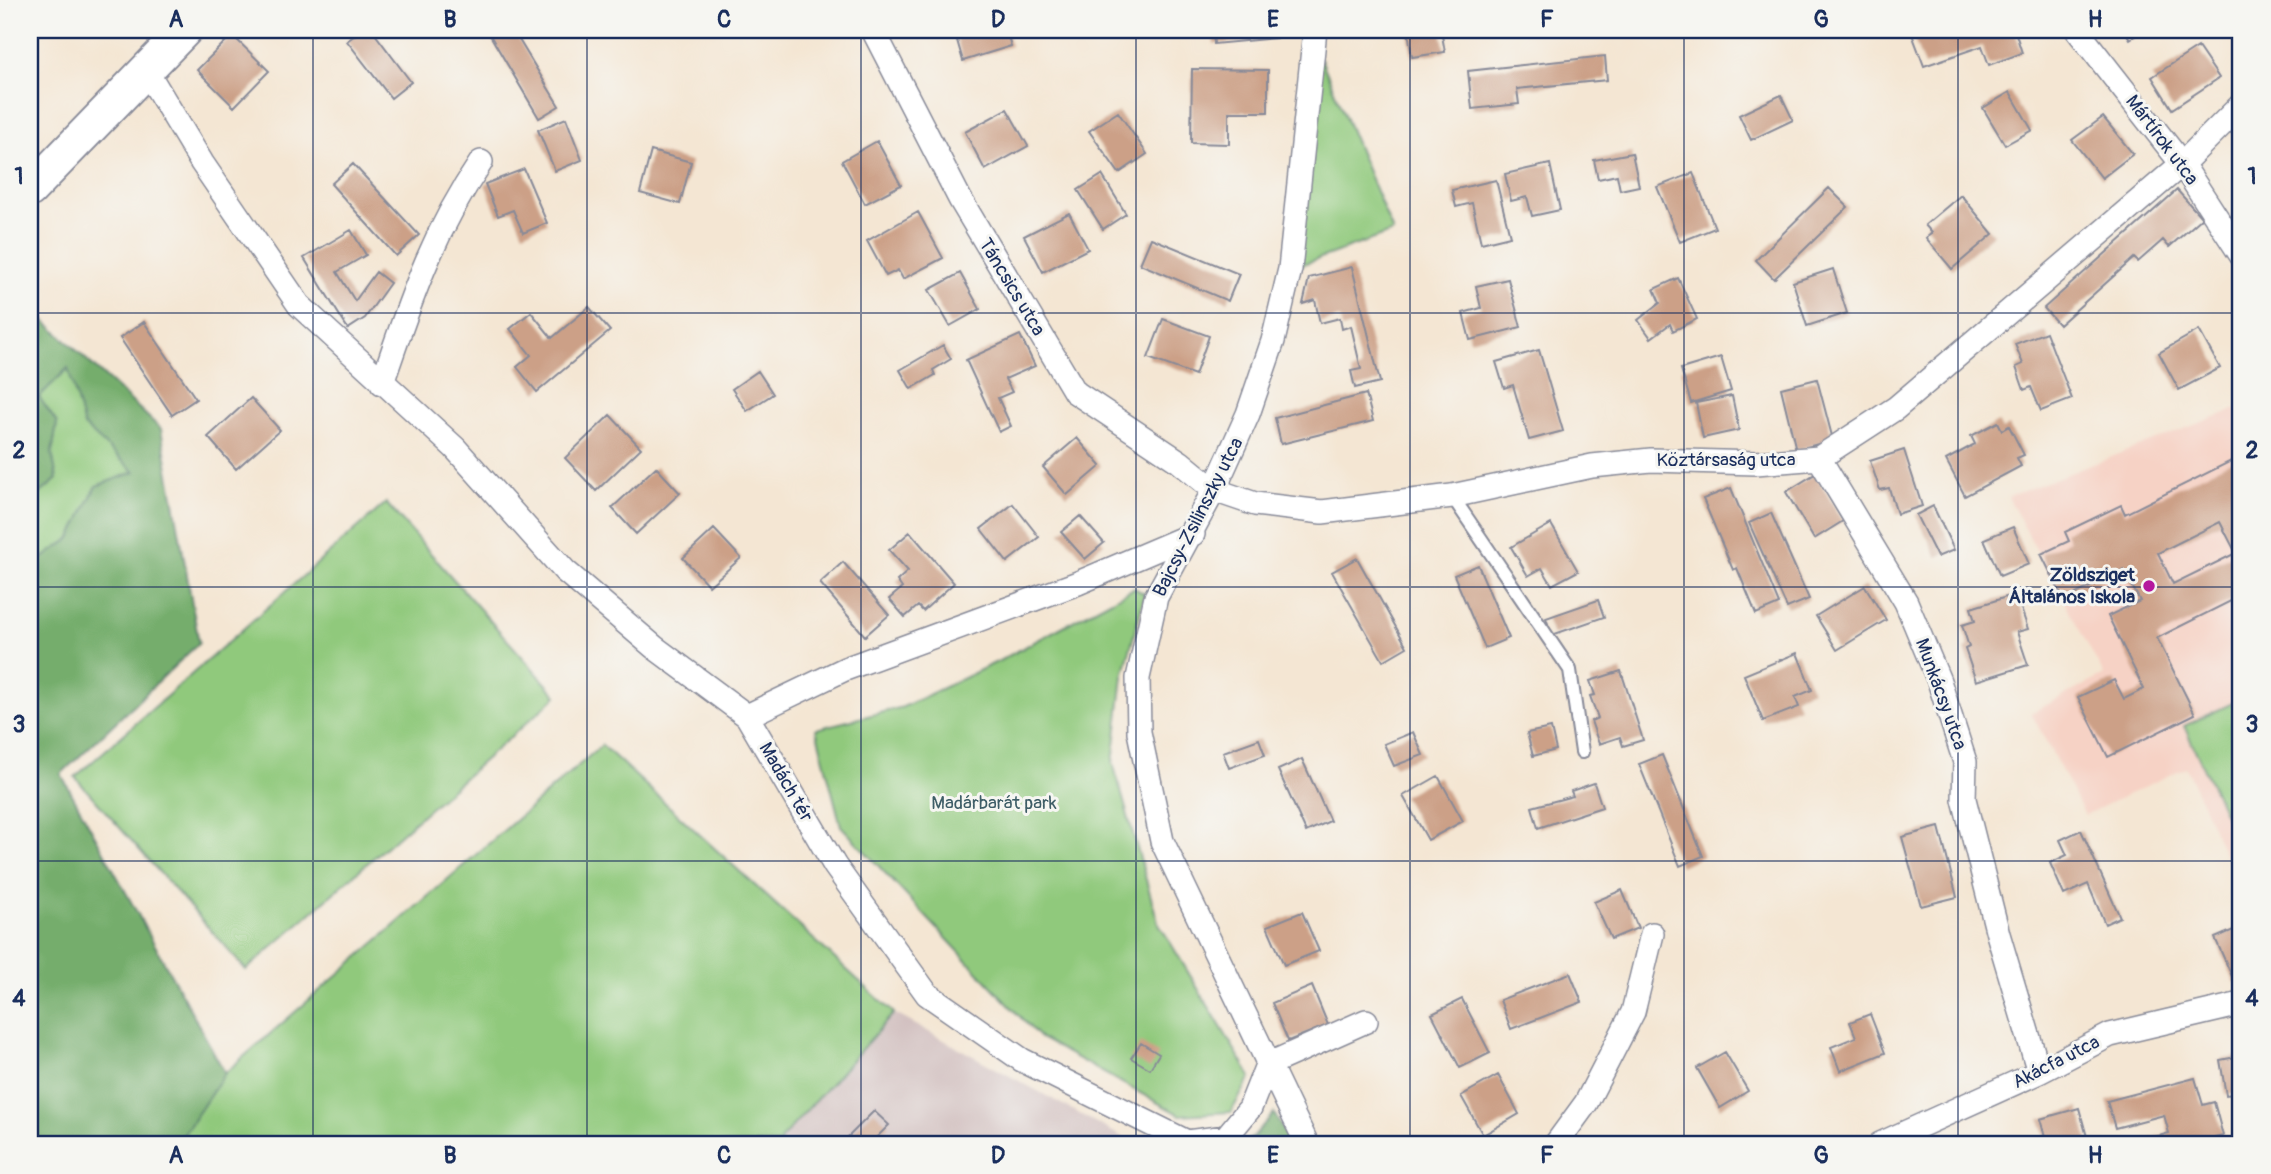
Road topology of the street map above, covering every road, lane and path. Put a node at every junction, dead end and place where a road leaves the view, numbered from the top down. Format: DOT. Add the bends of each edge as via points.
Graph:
graph roads {
  1 [pos="185,30"];
  2 [pos="873,30"];
  3 [pos="1315,30"];
  4 [pos="2077,30"];
  5 [pos="146,70"];
  6 [pos="2241,104"];
  7 [pos="481,162"];
  8 [pos="2182,164"];
  9 [pos="30,190"];
  10 [pos="2241,255"];
  11 [pos="382,383"];
  12 [pos="1819,458"];
  13 [pos="1214,490"];
  14 [pos="1452,496"];
  15 [pos="1192,534"];
  16 [pos="747,716"];
  17 [pos="1583,752"];
  18 [pos="1652,934"];
  19 [pos="2241,1004"];
  20 [pos="1366,1021"];
  21 [pos="1267,1065"];
  22 [pos="2039,1072"];
  23 [pos="1189,1143"];
  24 [pos="1307,1144"];
  25 [pos="1556,1144"];
  26 [pos="1880,1144"];
  1 -- 5 [label="main road"];
  2 -- 13 [label="street, Táncsics utca" via="960,199 1075,391"];
  3 -- 13 [label="street, Bajcsy-Zsilinszky utca" via="1290,269 1273,341 1248,414"];
  4 -- 8 [label="street, Mártírok utca"];
  5 -- 9 [label="main road"];
  5 -- 11 [label="street" via="202,163 299,305"];
  6 -- 8 [label="street, Köztársaság utca"];
  7 -- 11 [label="street" via="451,206 420,271"];
  8 -- 10 [label="street, Mártírok utca"];
  8 -- 12 [label="street, Köztársaság utca" via="1896,408"];
  11 -- 16 [label="street" via="455,448 565,571 654,647"];
  12 -- 14 [label="street, Köztársaság utca" via="1756,463 1651,460 1592,466"];
  12 -- 22 [label="street, Munkácsy utca" via="1906,602 1939,681 1965,762 1964,799 1998,934"];
  13 -- 14 [label="street, Köztársaság utca" via="1255,503 1322,512"];
  13 -- 15 [label="street, Bajcsy-Zsilinszky utca"];
  14 -- 17 [label="lane" via="1570,670"];
  15 -- 16 [label="street" via="1078,583 845,669"];
  15 -- 21 [label="street, Bajcsy-Zsilinszky utca" via="1156,597 1138,678 1139,732 1162,841"];
  16 -- 23 [label="street, Madách tér" via="835,866 928,994 1022,1060"];
  18 -- 25 [label="street" via="1633,1012 1586,1103"];
  19 -- 22 [label="street, Akácfa utca" via="2110,1035"];
  20 -- 21 [label="street"];
  21 -- 23 [label="street" via="1250,1108 1226,1137"];
  21 -- 24 [label="street, Bajcsy-Zsilinszky utca"];
  22 -- 26 [label="street, Akácfa utca"];
}
